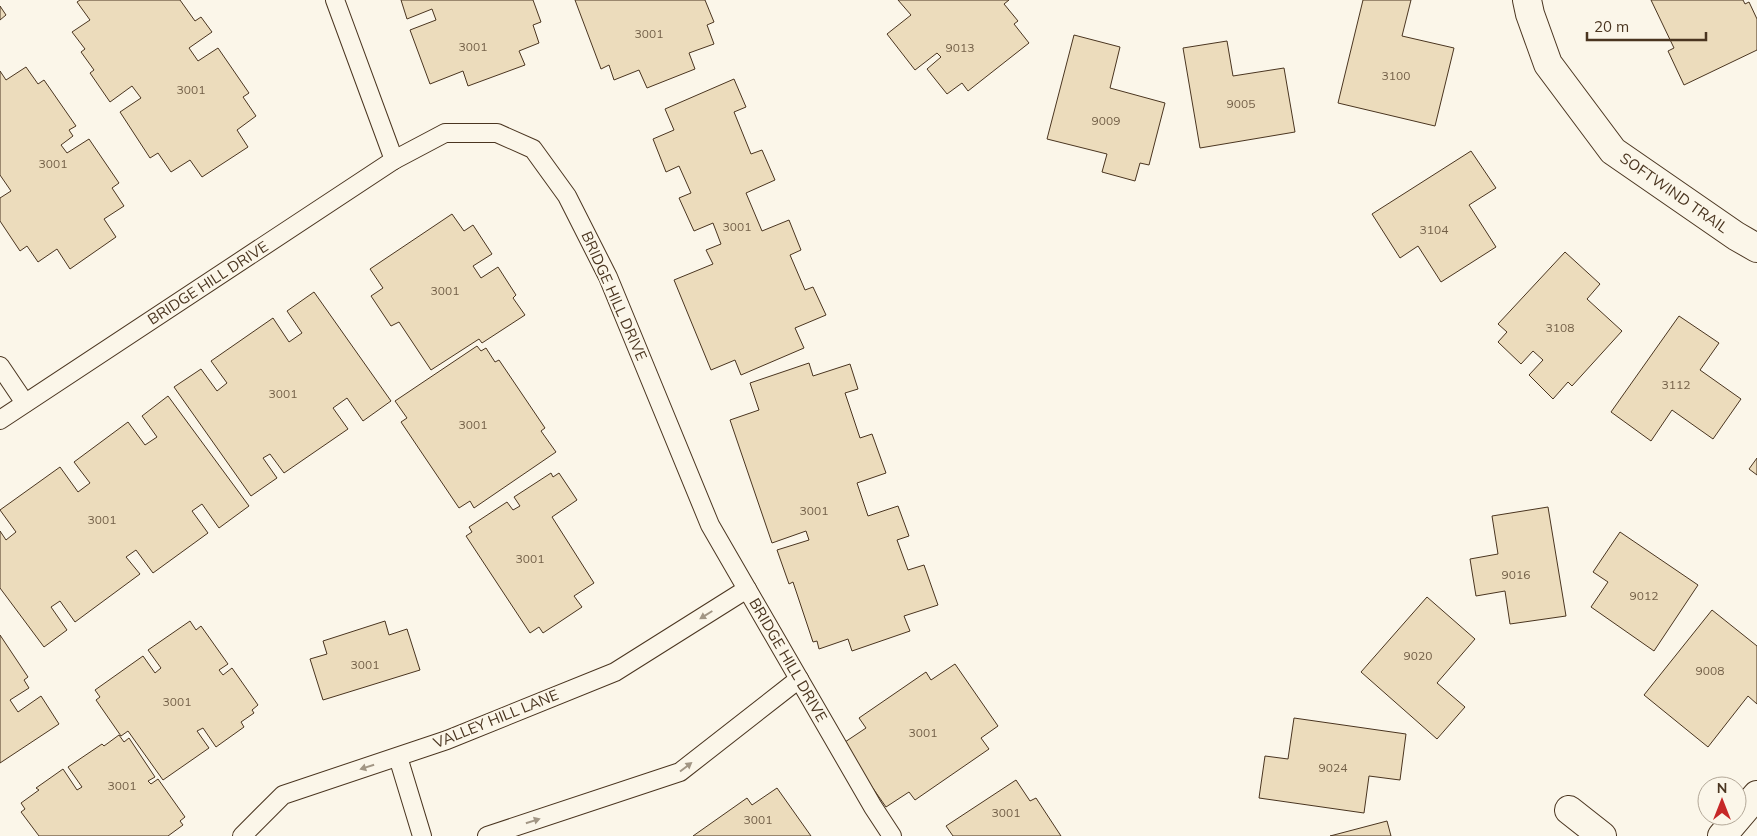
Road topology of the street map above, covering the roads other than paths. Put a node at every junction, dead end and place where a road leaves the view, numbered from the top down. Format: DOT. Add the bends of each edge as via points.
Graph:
graph roads {
  1 [pos="335,0"];
  2 [pos="1527,0"];
  3 [pos="394,160"];
  4 [pos="1757,248"];
  5 [pos="0,366"];
  6 [pos="25,403"];
  7 [pos="0,420"];
  8 [pos="747,589"];
  9 [pos="799,679"];
  10 [pos="398,757"];
  11 [pos="1757,795"];
  12 [pos="1569,810"];
  13 [pos="242,836"];
  14 [pos="422,836"];
  15 [pos="487,836"];
  16 [pos="892,836"];
  17 [pos="1602,836"];
  18 [pos="1722,836"];
  1 -- 3 [label="lane"];
  2 -- 4 [label="street, SOFTWIND TRAIL" via="1548,64 1613,151"];
  3 -- 6 [label="lane, BRIDGE HILL DRIVE"];
  3 -- 8 [label="lane, BRIDGE HILL DRIVE" via="445,134 497,134 533,149 567,196 608,276 710,525"];
  5 -- 6 [label="lane"];
  6 -- 7 [label="lane, BRIDGE HILL DRIVE"];
  8 -- 9 [label="lane, BRIDGE HILL DRIVE"];
  8 -- 10 [label="lane, VALLEY HILL LANE, one-way" via="615,672"];
  15 -- 9 [label="lane, one-way" via="680,772"];
  9 -- 16 [label="lane, BRIDGE HILL DRIVE"];
  10 -- 13 [label="lane, VALLEY HILL LANE, one-way" via="283,795"];
  10 -- 14 [label="lane"];
  11 -- 18 [label="street"];
  12 -- 17 [label="street"];
}
